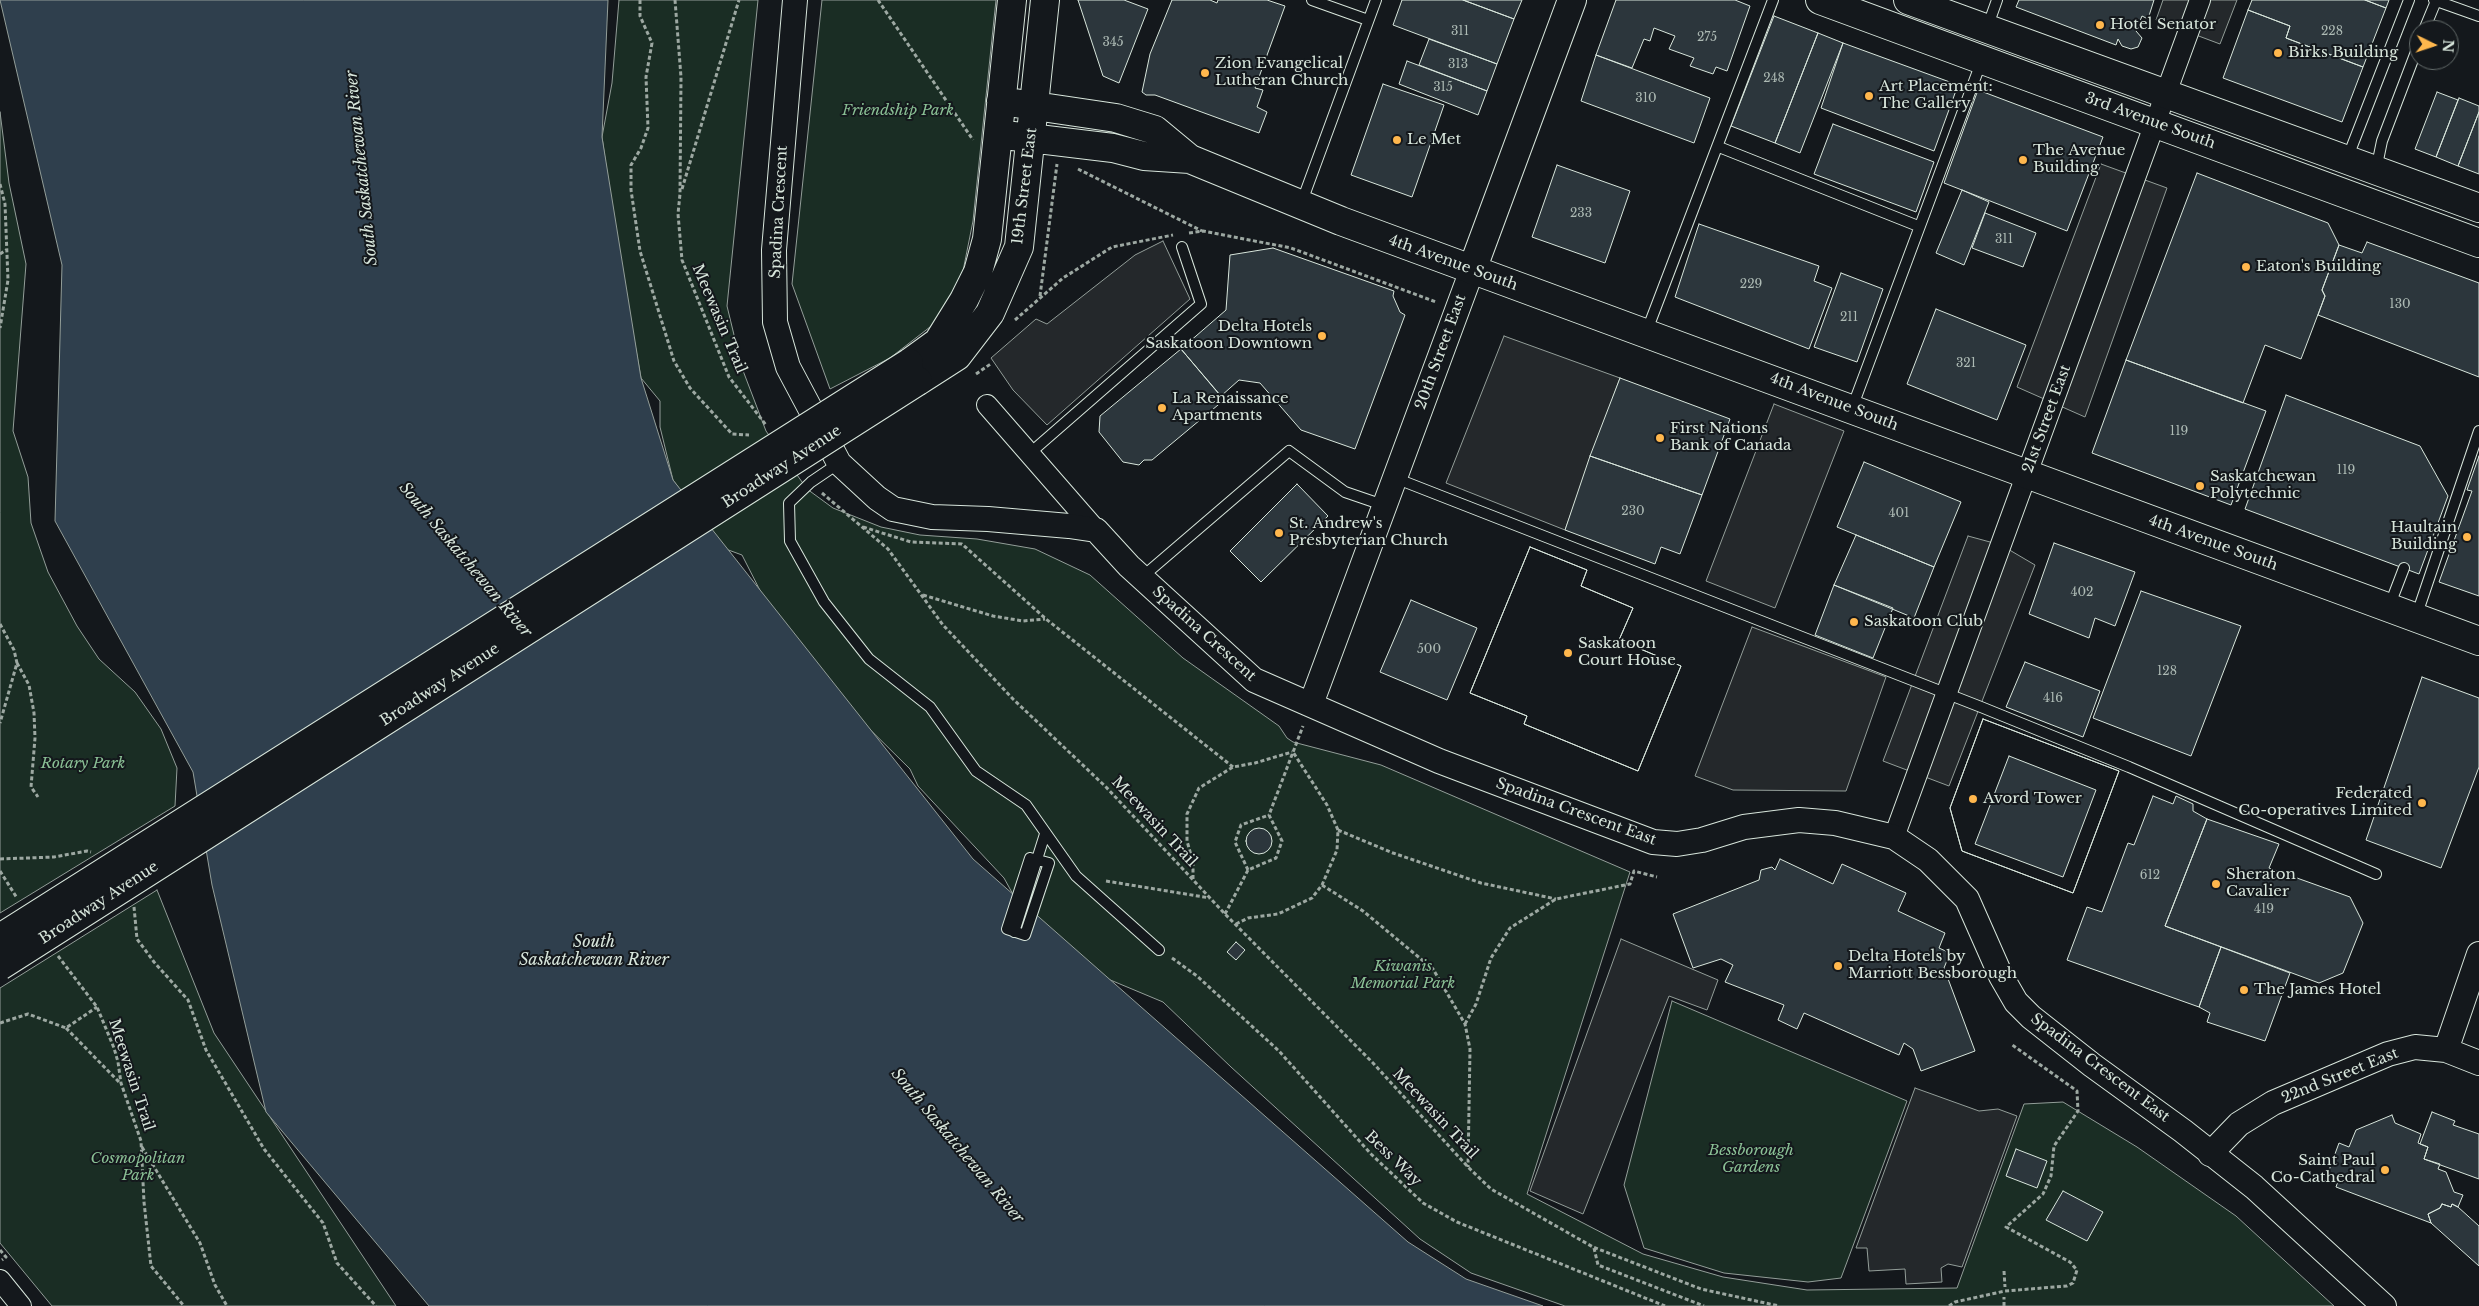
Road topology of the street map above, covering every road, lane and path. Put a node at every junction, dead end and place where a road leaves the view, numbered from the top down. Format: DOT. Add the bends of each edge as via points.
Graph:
graph roads {
  1 [pos="640,0"];
  2 [pos="675,0"];
  3 [pos="739,0"];
  4 [pos="795,0"];
  5 [pos="878,0"];
  6 [pos="1012,0"];
  7 [pos="1045,0"];
  8 [pos="1312,0"];
  9 [pos="1376,0"];
  10 [pos="1572,0"];
  11 [pos="1773,0"];
  12 [pos="1820,0"];
  13 [pos="1908,0"];
  14 [pos="1997,0"];
  15 [pos="2200,0"];
  16 [pos="2409,0"];
  17 [pos="2435,0"];
  18 [pos="2479,16"];
  19 [pos="1368,20"];
  20 [pos="2428,20"];
  21 [pos="1987,29"];
  22 [pos="1982,60"];
  23 [pos="2409,70"];
  24 [pos="2166,95"];
  25 [pos="1001,101"];
  26 [pos="1034,105"];
  27 [pos="2156,124"];
  28 [pos="986,134"];
  29 [pos="1031,139"];
  30 [pos="1719,147"];
  31 [pos="1190,159"];
  32 [pos="2347,160"];
  33 [pos="1065,163"];
  34 [pos="1074,167"];
  35 [pos="2376,171"];
  36 [pos="0,184"];
  37 [pos="680,194"];
  38 [pos="1300,205"];
  39 [pos="2479,208"];
  40 [pos="1918,226"];
  41 [pos="1203,232"];
  42 [pos="2479,243"];
  43 [pos="1182,247"];
  44 [pos="6,249"];
  45 [pos="0,254"];
  46 [pos="1472,270"];
  47 [pos="1040,296"];
  48 [pos="1457,310"];
  49 [pos="1,318"];
  50 [pos="1012,323"];
  51 [pos="0,328"];
  52 [pos="1645,334"];
  53 [pos="956,356"];
  54 [pos="914,372"];
  55 [pos="987,406"];
  56 [pos="1851,410"];
  57 [pos="770,431"];
  58 [pos="2479,431"];
  59 [pos="758,436"];
  60 [pos="1029,454"];
  61 [pos="839,463"];
  62 [pos="2027,474"];
  63 [pos="1395,478"];
  64 [pos="811,482"];
  65 [pos="1384,505"];
  66 [pos="860,526"];
  67 [pos="1096,530"];
  68 [pos="2404,568"];
  69 [pos="1142,578"];
  70 [pos="922,594"];
  71 [pos="2388,608"];
  72 [pos="2415,618"];
  73 [pos="1046,619"];
  74 [pos="0,624"];
  75 [pos="2479,641"];
  76 [pos="17,663"];
  77 [pos="1947,694"];
  78 [pos="1311,704"];
  79 [pos="0,723"];
  80 [pos="1293,752"];
  81 [pos="1439,761"];
  82 [pos="1233,766"];
  83 [pos="38,798"];
  84 [pos="1269,815"];
  85 [pos="1338,830"];
  86 [pos="1045,834"];
  87 [pos="1894,837"];
  88 [pos="94,854"];
  89 [pos="0,859"];
  90 [pos="1038,860"];
  91 [pos="1248,870"];
  92 [pos="0,871"];
  93 [pos="2376,874"];
  94 [pos="1076,876"];
  95 [pos="1658,878"];
  96 [pos="1192,879"];
  97 [pos="1322,885"];
  98 [pos="1211,898"];
  99 [pos="1556,899"];
  100 [pos="19,900"];
  101 [pos="133,900"];
  102 [pos="1225,914"];
  103 [pos="1236,924"];
  104 [pos="0,938"];
  105 [pos="53,949"];
  106 [pos="1159,950"];
  107 [pos="2479,954"];
  108 [pos="0,966"];
  109 [pos="97,1007"];
  110 [pos="0,1022"];
  111 [pos="1465,1024"];
  112 [pos="66,1028"];
  113 [pos="2012,1044"];
  114 [pos="2446,1050"];
  115 [pos="2479,1063"];
  116 [pos="121,1083"];
  117 [pos="142,1146"];
  118 [pos="2210,1154"];
  119 [pos="1468,1167"];
  120 [pos="1593,1247"];
  121 [pos="0,1250"];
  122 [pos="0,1262"];
  123 [pos="2004,1272"];
  124 [pos="0,1280"];
  125 [pos="2005,1287"];
  126 [pos="2004,1298"];
  127 [pos="21,1306"];
  128 [pos="184,1306"];
  129 [pos="227,1306"];
  130 [pos="376,1306"];
  131 [pos="1665,1306"];
  132 [pos="1704,1306"];
  133 [pos="1779,1306"];
  134 [pos="1949,1306"];
  135 [pos="2004,1306"];
  136 [pos="2384,1306"];
  1 -- 59 [label="path" via="640,16 652,43 646,77 648,128 631,165 631,190 640,251 674,361 690,388 732,434"];
  2 -- 37 [label="path, Meewasin Trail" via="681,77"];
  3 -- 37 [label="path, Meewasin Trail"];
  4 -- 61 [label="street, Spadina Crescent" via="774,250 775,322 788,367"];
  5 -- 28 [label="path" via="975,143"];
  6 -- 25 [label="main road"];
  7 -- 26 [label="main road, 19th Street East"];
  8 -- 19 [label="lane"];
  9 -- 19 [label="lane"];
  10 -- 46 [label="main road, 20th Street East"];
  11 -- 30 [label="lane"];
  12 -- 22 [label="main road, 3rd Avenue South"];
  13 -- 21 [label="main road, 3rd Avenue South"];
  14 -- 21 [label="lane"];
  15 -- 24 [label="street, 21st Street East"];
  16 -- 32 [label="lane"];
  17 -- 18 [label="lane"];
  17 -- 20 [label="lane"];
  19 -- 38 [label="lane"];
  21 -- 24 [label="main road, 3rd Avenue South"];
  22 -- 27 [label="main road, 3rd Avenue South"];
  22 -- 40 [label="lane"];
  23 -- 35 [label="lane" via="2382,141"];
  24 -- 27 [label="street, 21st Street East"];
  24 -- 32 [label="main road, 3rd Avenue South"];
  25 -- 26 [label="main road, 4th Avenue South"];
  25 -- 28 [label="main road"];
  26 -- 29 [label="main road, 19th Street East"];
  26 -- 31 [label="main road, 4th Avenue South" via="1116,118 1155,130"];
  27 -- 42 [label="main road, 3rd Avenue South"];
  27 -- 62 [label="street, 21st Street East"];
  28 -- 29 [label="main road, 4th Avenue South"];
  28 -- 54 [label="main road, Broadway Avenue" via="987,239 978,272 948,328"];
  29 -- 31 [label="main road, 4th Avenue South" via="1113,148 1144,156"];
  29 -- 53 [label="main road, 19th Street East" via="1019,247 990,312"];
  30 -- 40 [label="lane"];
  30 -- 52 [label="lane"];
  31 -- 38 [label="main road, 4th Avenue South"];
  32 -- 35 [label="main road, 3rd Avenue South"];
  33 -- 47 [label="path" via="1057,159"];
  34 -- 41 [label="path"];
  35 -- 39 [label="main road, 3rd Avenue South"];
  36 -- 44 [label="path" via="5,204"];
  37 -- 57 [label="path, Meewasin Trail" via="678,214 682,260 729,377"];
  38 -- 46 [label="main road, 4th Avenue South"];
  40 -- 56 [label="lane"];
  41 -- 47 [label="path" via="1112,247"];
  41 -- 48 [label="path" via="1291,248"];
  43 -- 60 [label="lane" via="1201,304"];
  44 -- 45 [label="path"];
  44 -- 49 [label="path" via="8,280"];
  46 -- 48 [label="street, 20th Street East"];
  46 -- 52 [label="main road, 4th Avenue South"];
  47 -- 50 [label="path"];
  48 -- 63 [label="street, 20th Street East"];
  49 -- 51 [label="path"];
  52 -- 56 [label="main road, 4th Avenue South"];
  53 -- 54 [label="main road, Broadway Avenue"];
  54 -- 104 [label="main road, Broadway Avenue, bridge"];
  54 -- 108 [label="main road, Broadway Avenue, bridge"];
  55 -- 60 [label="street, Spadina Crescent"];
  56 -- 62 [label="main road, 4th Avenue South"];
  58 -- 72 [label="lane"];
  60 -- 67 [label="street, Spadina Crescent"];
  61 -- 64 [label="lane"];
  61 -- 67 [label="street, Spadina Crescent" via="877,498 899,510 932,517"];
  62 -- 71 [label="main road, 4th Avenue South"];
  62 -- 77 [label="street, 21st Street East"];
  63 -- 65 [label="street, 20th Street East"];
  63 -- 77 [label="lane"];
  64 -- 66 [label="path, Meewasin Trail"];
  64 -- 86 [label="lane" via="789,503 790,541 824,602 869,658 930,707 976,771 1026,805"];
  65 -- 69 [label="lane" via="1346,492 1289,452"];
  65 -- 78 [label="street, 20th Street East"];
  66 -- 70 [label="path, Meewasin Trail" via="888,549"];
  66 -- 73 [label="path" via="911,542 962,544"];
  67 -- 69 [label="street, Spadina Crescent"];
  68 -- 71 [label="lane"];
  69 -- 78 [label="street, Spadina Crescent" via="1254,680"];
  70 -- 73 [label="path" via="993,616 1023,621"];
  70 -- 96 [label="path, Meewasin Trail" via="944,625 1007,692 1106,787"];
  71 -- 72 [label="main road, 4th Avenue South"];
  72 -- 75 [label="main road, 4th Avenue South"];
  73 -- 82 [label="path"];
  74 -- 76 [label="path"];
  76 -- 79 [label="path"];
  76 -- 83 [label="path" via="29,685 34,713 36,738 31,787"];
  77 -- 87 [label="street, 21st Street East"];
  77 -- 93 [label="lane" via="2129,767"];
  78 -- 80 [label="path"];
  78 -- 81 [label="street, Spadina Crescent"];
  80 -- 82 [label="path"];
  80 -- 84 [label="path"];
  80 -- 85 [label="path"];
  81 -- 87 [label="street, Spadina Crescent East" via="1653,842 1677,844 1744,827 1799,820 1836,823"];
  82 -- 96 [label="path" via="1198,788 1187,814"];
  84 -- 91 [label="path" via="1282,841 1276,858"];
  84 -- 91 [label="path" via="1241,825 1235,842"];
  85 -- 97 [label="path" via="1337,850"];
  85 -- 99 [label="path" via="1481,883"];
  86 -- 90 [label="lane"];
  86 -- 94 [label="lane"];
  87 -- 118 [label="street, Spadina Crescent East" via="1928,860 1967,899 2001,976 2021,1007 2054,1036"];
  88 -- 89 [label="path" via="87,851 54,858"];
  90 -- 90 [label="lane" via="1049,864 1025,935 1007,929 1030,858"];
  91 -- 102 [label="path"];
  92 -- 100 [label="path"];
  94 -- 98 [label="path"];
  94 -- 106 [label="lane"];
  95 -- 99 [label="path" via="1634,871 1630,884"];
  96 -- 98 [label="path, Meewasin Trail"];
  97 -- 103 [label="path" via="1312,898 1278,914 1248,918"];
  97 -- 111 [label="path" via="1363,911 1433,969"];
  98 -- 102 [label="path, Meewasin Trail"];
  99 -- 111 [label="path" via="1510,928 1491,958 1476,1004"];
  101 -- 130 [label="path" via="137,939 188,1000 206,1050 264,1149 323,1223 337,1263"];
  102 -- 103 [label="path, Meewasin Trail"];
  103 -- 119 [label="path, Meewasin Trail"];
  105 -- 109 [label="path, Meewasin Trail"];
  106 -- 131 [label="path, Bess Way" via="1197,976 1279,1051 1370,1154 1423,1203 1457,1222"];
  107 -- 114 [label="street"];
  109 -- 112 [label="path"];
  109 -- 116 [label="path, Meewasin Trail" via="118,1062"];
  110 -- 112 [label="path" via="28,1014"];
  111 -- 119 [label="path" via="1470,1050"];
  112 -- 116 [label="path"];
  113 -- 134 [label="path" via="2077,1091 2078,1111 2054,1146 2051,1176 2043,1194 2006,1226 2070,1262 2077,1270 2074,1282 2067,1286 2005,1292"];
  114 -- 115 [label="street, 22nd Street East"];
  114 -- 118 [label="street, 22nd Street East" via="2415,1047 2388,1054 2273,1103 2239,1124"];
  116 -- 117 [label="path, Meewasin Trail"];
  117 -- 128 [label="path, Meewasin Trail" via="144,1202 152,1266"];
  117 -- 129 [label="path" via="200,1243 215,1285"];
  118 -- 136 [label="street, Spadina Crescent East" via="2254,1188"];
  119 -- 120 [label="path, Meewasin Trail" via="1492,1188"];
  120 -- 132 [label="path" via="1598,1266"];
  120 -- 133 [label="path, Meewasin Trail" via="1700,1289"];
  121 -- 122 [label="path" via="6,1257"];
  123 -- 125 [label="path"];
  124 -- 127 [label="street"];
  126 -- 135 [label="path"];
}
